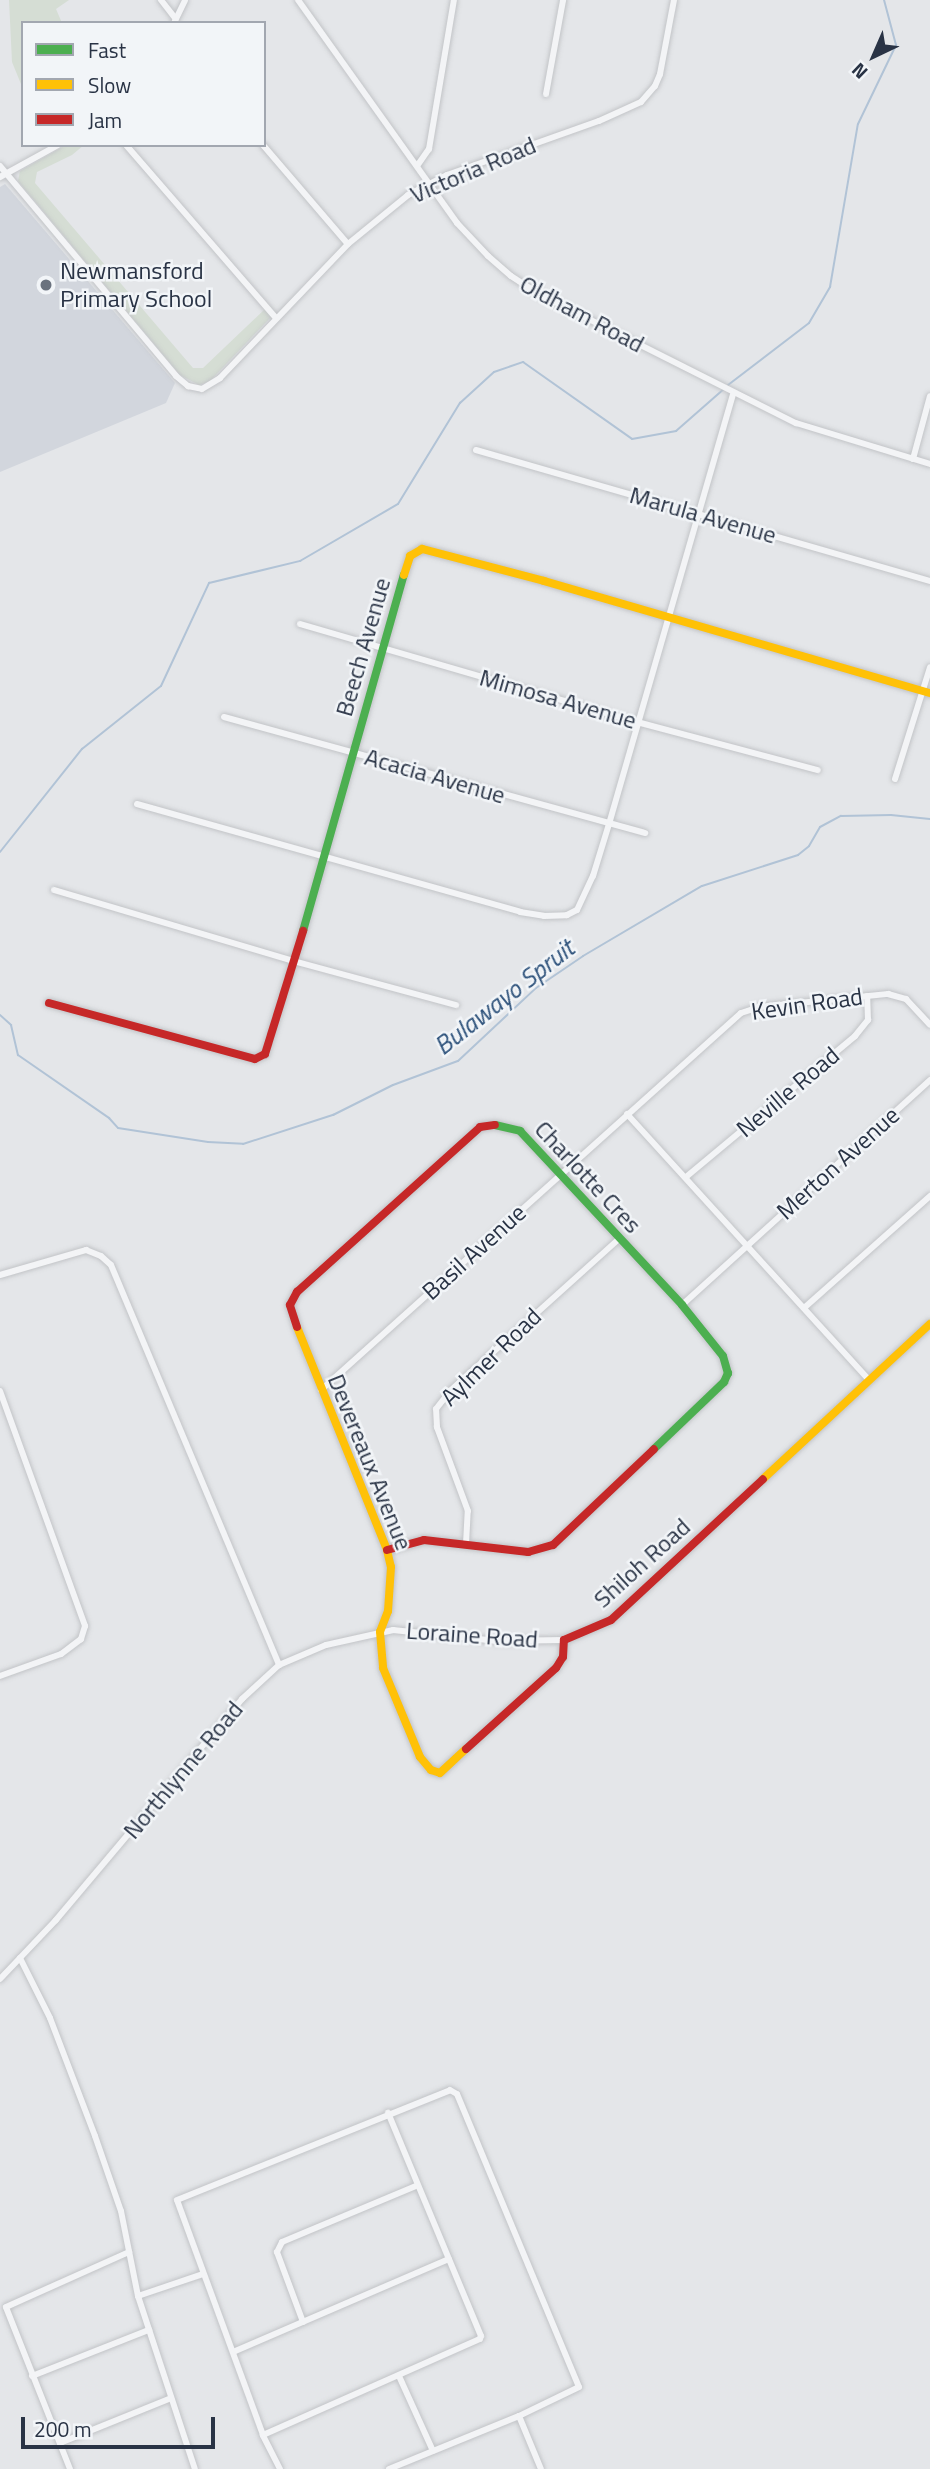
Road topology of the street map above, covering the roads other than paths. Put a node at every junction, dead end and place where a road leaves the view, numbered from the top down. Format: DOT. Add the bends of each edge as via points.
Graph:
graph roads {
  1 [pos="161,0"];
  2 [pos="186,0"];
  3 [pos="298,0"];
  4 [pos="454,0"];
  5 [pos="563,0"];
  6 [pos="674,0"];
  7 [pos="175,21"];
  8 [pos="546,93"];
  9 [pos="54,147"];
  10 [pos="128,147"];
  11 [pos="265,147"];
  12 [pos="0,166"];
  13 [pos="416,166"];
  14 [pos="3,176"];
  15 [pos="430,184"];
  16 [pos="348,244"];
  17 [pos="275,317"];
  18 [pos="731,392"];
  19 [pos="930,396"];
  20 [pos="476,450"];
  21 [pos="913,458"];
  22 [pos="930,464"];
  23 [pos="698,513"];
  24 [pos="930,581"];
  25 [pos="669,619"];
  26 [pos="300,624"];
  27 [pos="381,649"];
  28 [pos="930,667"];
  29 [pos="927,692"];
  30 [pos="225,717"];
  31 [pos="638,722"];
  32 [pos="352,752"];
  33 [pos="818,770"];
  34 [pos="895,779"];
  35 [pos="137,804"];
  36 [pos="609,824"];
  37 [pos="645,833"];
  38 [pos="325,858"];
  39 [pos="54,890"];
  40 [pos="293,961"];
  41 [pos="867,996"];
  42 [pos="49,1003"];
  43 [pos="456,1005"];
  44 [pos="930,1025"];
  45 [pos="930,1080"];
  46 [pos="627,1114"];
  47 [pos="562,1173"];
  48 [pos="686,1177"];
  49 [pos="930,1196"];
  50 [pos="620,1239"];
  51 [pos="746,1245"];
  52 [pos="0,1275"];
  53 [pos="297,1292"];
  54 [pos="682,1305"];
  55 [pos="804,1308"];
  56 [pos="930,1324"];
  57 [pos="869,1380"];
  58 [pos="321,1390"];
  59 [pos="0,1391"];
  60 [pos="466,1544"];
  61 [pos="387,1550"];
  62 [pos="380,1632"];
  63 [pos="564,1640"];
  64 [pos="279,1665"];
  65 [pos="0,1676"];
  66 [pos="20,1958"];
  67 [pos="0,1979"];
  68 [pos="387,2113"];
  69 [pos="418,2185"];
  70 [pos="129,2252"];
  71 [pos="449,2259"];
  72 [pos="203,2274"];
  73 [pos="138,2296"];
  74 [pos="303,2322"];
  75 [pos="149,2330"];
  76 [pos="233,2352"];
  77 [pos="32,2376"];
  78 [pos="399,2376"];
  79 [pos="169,2399"];
  80 [pos="519,2416"];
  81 [pos="263,2435"];
  82 [pos="60,2443"];
  83 [pos="433,2451"];
  84 [pos="70,2469"];
  85 [pos="195,2469"];
  86 [pos="280,2469"];
  87 [pos="389,2469"];
  88 [pos="541,2469"];
  1 -- 7 [label="street"];
  2 -- 7 [label="street"];
  3 -- 13 [label="street, Oldham Road"];
  4 -- 13 [label="street" via="429,149"];
  5 -- 8 [label="street"];
  6 -- 15 [label="street, Victoria Road" via="660,74 641,102"];
  9 -- 14 [label="street"];
  10 -- 17 [label="street"];
  11 -- 16 [label="street"];
  12 -- 14 [label="street"];
  13 -- 15 [label="street, Oldham Road"];
  14 -- 17 [label="street, Victoria Road" via="183,383 202,389 220,378"];
  15 -- 16 [label="street, Victoria Road" via="393,206"];
  15 -- 18 [label="street, Oldham Road" via="471,240 511,276"];
  16 -- 17 [label="street, Victoria Road"];
  18 -- 21 [label="street, Oldham Road" via="796,423"];
  18 -- 23 [label="street"];
  19 -- 21 [label="street"];
  20 -- 23 [label="street, Marula Avenue"];
  21 -- 22 [label="street, Oldham Road"];
  23 -- 24 [label="street, Marula Avenue"];
  23 -- 25 [label="street"];
  25 -- 27 [label="street, Beech Avenue" via="422,549 410,556"];
  25 -- 29 [label="street, Beech Avenue"];
  25 -- 31 [label="street"];
  26 -- 27 [label="street, Mimosa Avenue"];
  27 -- 31 [label="street, Mimosa Avenue"];
  27 -- 32 [label="street, Beech Avenue"];
  28 -- 29 [label="street"];
  29 -- 34 [label="street"];
  30 -- 32 [label="street, Acacia Avenue"];
  31 -- 33 [label="street, Mimosa Avenue"];
  31 -- 36 [label="street"];
  32 -- 36 [label="street, Acacia Avenue"];
  32 -- 38 [label="street, Beech Avenue"];
  35 -- 38 [label="street"];
  36 -- 37 [label="street, Acacia Avenue"];
  36 -- 38 [label="street" via="581,905 567,915 520,912"];
  38 -- 40 [label="street, Beech Avenue"];
  39 -- 40 [label="street"];
  40 -- 42 [label="street, Beech Avenue" via="265,1054 256,1059"];
  40 -- 43 [label="street"];
  41 -- 44 [label="street, Kevin Road" via="888,994 906,999"];
  41 -- 46 [label="street, Kevin Road" via="759,1007 741,1013"];
  41 -- 48 [label="street, Neville Road" via="868,1020 855,1036"];
  45 -- 51 [label="street, Merton Avenue"];
  46 -- 47 [label="street, Basil Avenue"];
  46 -- 48 [label="street"];
  47 -- 50 [label="street, Charlotte Cres"];
  47 -- 53 [label="street, Charlotte Cres" via="520,1131 501,1125 480,1127"];
  47 -- 58 [label="street, Basil Avenue"];
  48 -- 51 [label="street"];
  49 -- 55 [label="street"];
  50 -- 54 [label="street, Charlotte Cres"];
  50 -- 60 [label="street, Aylmer Road" via="450,1391 436,1409 437,1427 468,1511"];
  51 -- 54 [label="street"];
  51 -- 55 [label="street"];
  52 -- 64 [label="street" via="76,1251 93,1251 111,1265"];
  53 -- 58 [label="street, Devereaux Avenue" via="290,1310"];
  54 -- 60 [label="street, Charlotte Cres" via="723,1356 728,1373 724,1382 553,1545 528,1552"];
  55 -- 57 [label="street"];
  56 -- 57 [label="street, Shiloh Road"];
  57 -- 63 [label="street, Shiloh Road" via="611,1620"];
  58 -- 61 [label="street, Devereaux Avenue"];
  59 -- 65 [label="street" via="85,1630 81,1639 61,1654"];
  60 -- 61 [label="street, Charlotte Cres" via="424,1540"];
  61 -- 62 [label="street, Devereaux Avenue" via="391,1567 388,1611"];
  62 -- 63 [label="street, Loraine Road" via="407,1630 497,1641"];
  62 -- 63 [label="street, Devereaux Avenue" via="383,1668 427,1768 440,1773 559,1664"];
  62 -- 64 [label="street, Northlynne Road"];
  64 -- 66 [label="street, Northlynne Road" via="242,1699"];
  66 -- 67 [label="street"];
  66 -- 70 [label="street" via="50,2018 95,2136 121,2211"];
  68 -- 69 [label="street"];
  68 -- 72 [label="street" via="180,2198 176,2204"];
  68 -- 80 [label="street" via="450,2090 457,2094 579,2387"];
  69 -- 71 [label="street"];
  69 -- 74 [label="street" via="282,2242 277,2252"];
  70 -- 73 [label="street"];
  70 -- 77 [label="street" via="6,2307"];
  71 -- 74 [label="street"];
  71 -- 78 [label="street" via="480,2339"];
  72 -- 73 [label="street"];
  72 -- 76 [label="street"];
  73 -- 75 [label="street"];
  74 -- 76 [label="street"];
  75 -- 77 [label="street"];
  75 -- 79 [label="street"];
  76 -- 81 [label="street"];
  77 -- 82 [label="street"];
  78 -- 81 [label="street"];
  78 -- 83 [label="street"];
  79 -- 82 [label="street"];
  79 -- 85 [label="street"];
  80 -- 83 [label="street"];
  80 -- 88 [label="street"];
  81 -- 86 [label="street"];
  82 -- 84 [label="street"];
  83 -- 87 [label="street"];
}
